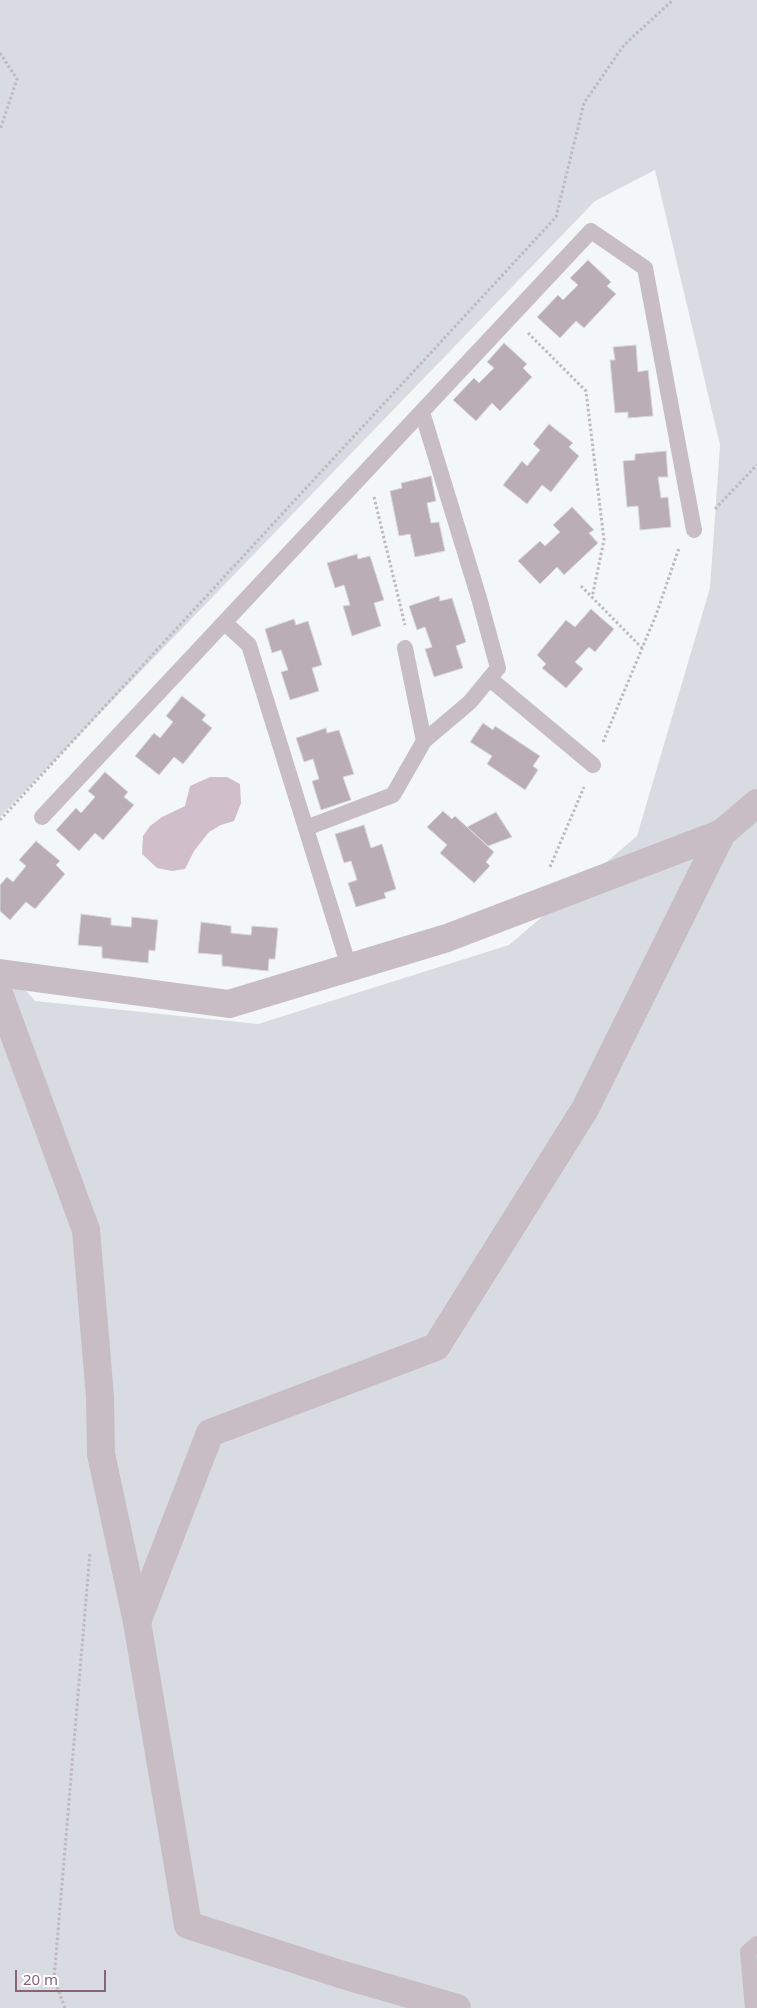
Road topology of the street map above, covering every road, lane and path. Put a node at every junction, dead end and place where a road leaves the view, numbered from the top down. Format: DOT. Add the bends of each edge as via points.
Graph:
graph roads {
  1 [pos="673,0"];
  2 [pos="0,54"];
  3 [pos="0,130"];
  4 [pos="511,317"];
  5 [pos="422,412"];
  6 [pos="757,465"];
  7 [pos="368,470"];
  8 [pos="694,530"];
  9 [pos="580,586"];
  10 [pos="592,598"];
  11 [pos="225,623"];
  12 [pos="404,648"];
  13 [pos="642,648"];
  14 [pos="490,679"];
  15 [pos="424,741"];
  16 [pos="593,765"];
  17 [pos="757,803"];
  18 [pos="42,817"];
  19 [pos="0,820"];
  20 [pos="306,828"];
  21 [pos="722,833"];
  22 [pos="534,904"];
  23 [pos="349,967"];
  24 [pos="0,973"];
  25 [pos="0,996"];
  26 [pos="90,1549"];
  27 [pos="137,1622"];
  28 [pos="757,1944"];
  29 [pos="65,2008"];
  30 [pos="457,2008"];
  31 [pos="753,2008"];
  1 -- 19 [label="path" via="624,45 584,103 556,216"];
  2 -- 3 [label="path" via="17,79"];
  4 -- 5 [label="lane"];
  4 -- 8 [label="lane" via="591,231 645,268"];
  4 -- 10 [label="path" via="586,391 604,540"];
  5 -- 7 [label="lane"];
  5 -- 14 [label="lane" via="498,668"];
  6 -- 8 [label="path"];
  7 -- 11 [label="lane"];
  7 -- 12 [label="path" via="406,629"];
  8 -- 13 [label="path" via="681,543"];
  9 -- 10 [label="path"];
  10 -- 13 [label="path"];
  11 -- 18 [label="lane"];
  11 -- 20 [label="lane" via="249,645"];
  12 -- 15 [label="lane"];
  13 -- 16 [label="path"];
  14 -- 15 [label="lane" via="470,702"];
  14 -- 16 [label="lane"];
  15 -- 20 [label="lane" via="393,795"];
  16 -- 22 [label="path"];
  17 -- 21 [label="street"];
  20 -- 23 [label="lane"];
  21 -- 22 [label="street"];
  21 -- 27 [label="street" via="584,1109 436,1347 210,1432"];
  22 -- 23 [label="street" via="447,938"];
  23 -- 24 [label="street" via="229,1004"];
  25 -- 27 [label="street" via="86,1230 100,1397 101,1454"];
  26 -- 29 [label="path" via="54,1979"];
  27 -- 30 [label="street" via="188,1925"];
  28 -- 31 [label="lane" via="748,1952"];
}
